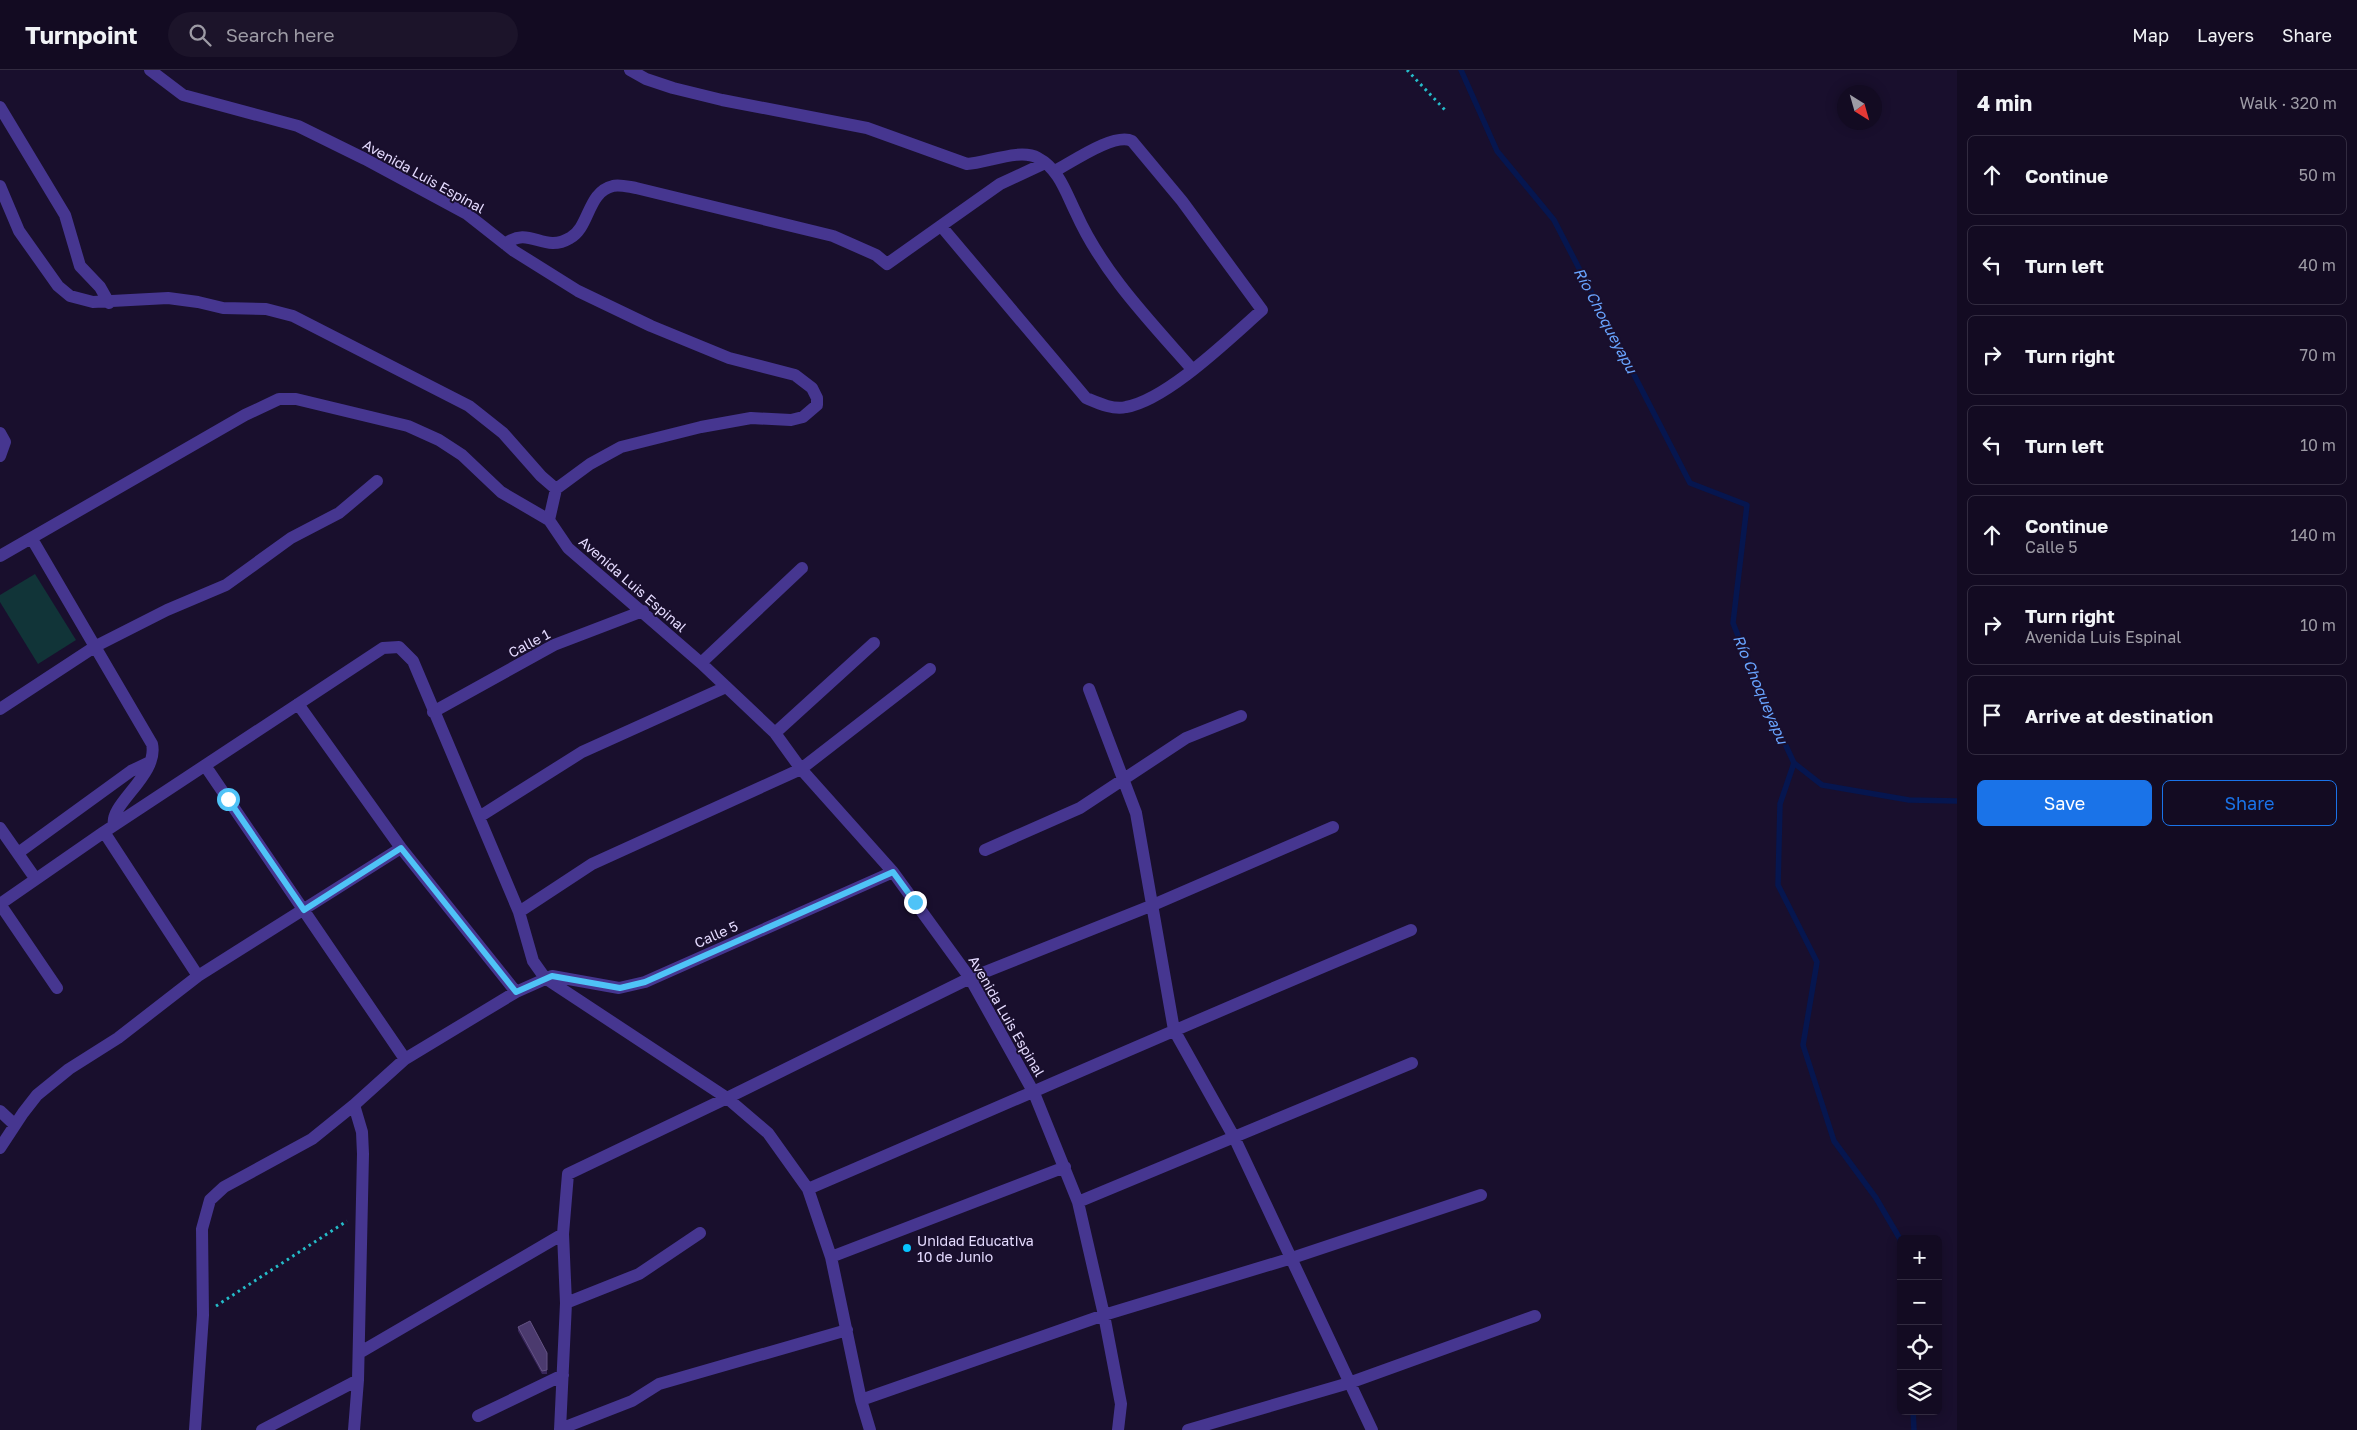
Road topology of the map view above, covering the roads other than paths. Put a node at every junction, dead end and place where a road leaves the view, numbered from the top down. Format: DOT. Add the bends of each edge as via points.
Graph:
graph roads {
  1 [pos="630,70"];
  2 [pos="155,72"];
  3 [pos="0,106"];
  4 [pos="1050,167"];
  5 [pos="0,186"];
  6 [pos="941,226"];
  7 [pos="505,244"];
  8 [pos="109,303"];
  9 [pos="1192,369"];
  10 [pos="0,433"];
  11 [pos="0,456"];
  12 [pos="377,481"];
  13 [pos="556,489"];
  14 [pos="549,520"];
  15 [pos="32,539"];
  16 [pos="0,556"];
  17 [pos="802,568"];
  18 [pos="643,611"];
  19 [pos="874,643"];
  20 [pos="96,646"];
  21 [pos="701,662"];
  22 [pos="930,669"];
  23 [pos="726,687"];
  24 [pos="1089,689"];
  25 [pos="298,704"];
  26 [pos="0,709"];
  27 [pos="433,712"];
  28 [pos="1241,716"];
  29 [pos="775,733"];
  30 [pos="150,762"];
  31 [pos="206,767"];
  32 [pos="801,769"];
  33 [pos="1123,779"];
  34 [pos="478,817"];
  35 [pos="1333,827"];
  36 [pos="0,828"];
  37 [pos="109,828"];
  38 [pos="401,848"];
  39 [pos="985,850"];
  40 [pos="18,853"];
  41 [pos="893,872"];
  42 [pos="35,878"];
  43 [pos="0,904"];
  44 [pos="1153,905"];
  45 [pos="304,910"];
  46 [pos="519,912"];
  47 [pos="1411,930"];
  48 [pos="198,976"];
  49 [pos="545,978"];
  50 [pos="970,978"];
  51 [pos="57,988"];
  52 [pos="516,992"];
  53 [pos="1174,1030"];
  54 [pos="406,1059"];
  55 [pos="1412,1063"];
  56 [pos="1034,1093"];
  57 [pos="727,1098"];
  58 [pos="354,1105"];
  59 [pos="0,1110"];
  60 [pos="15,1124"];
  61 [pos="1234,1137"];
  62 [pos="0,1148"];
  63 [pos="1065,1167"];
  64 [pos="808,1189"];
  65 [pos="1482,1195"];
  66 [pos="1078,1202"];
  67 [pos="700,1233"];
  68 [pos="563,1234"];
  69 [pos="831,1257"];
  70 [pos="1292,1258"];
  71 [pos="566,1303"];
  72 [pos="1104,1315"];
  73 [pos="1535,1316"];
  74 [pos="847,1330"];
  75 [pos="359,1353"];
  76 [pos="563,1375"];
  77 [pos="358,1380"];
  78 [pos="1349,1383"];
  79 [pos="861,1400"];
  80 [pos="478,1416"];
  81 [pos="195,1430"];
  82 [pos="262,1430"];
  83 [pos="354,1430"];
  84 [pos="560,1430"];
  85 [pos="870,1430"];
  86 [pos="1118,1430"];
  87 [pos="1188,1430"];
  88 [pos="1372,1430"];
  1 -- 4 [label="street" via="646,79 714,98 867,128 967,164 1019,155 1037,157"];
  2 -- 7 [label="street, Avenida Luis Espinal" via="183,95 298,126 467,214"];
  3 -- 8 [label="street" via="65,215 80,266 100,287"];
  4 -- 6 [label="street" via="1000,184"];
  4 -- 9 [label="street" via="1102,261 1126,294"];
  4 -- 9 [label="street" via="1113,140 1125,138 1132,141 1182,201 1262,310"];
  5 -- 8 [label="street" via="19,230 58,286 81,300"];
  6 -- 7 [label="street" via="887,264 876,255 833,236 636,188 614,186 604,189 596,197 578,232 568,240 548,244 529,236 519,236"];
  6 -- 9 [label="street" via="1086,398 1101,405 1125,408 1152,399"];
  7 -- 13 [label="street, Avenida Luis Espinal" via="578,291 651,326 729,358 795,374 812,388 817,398 817,405 803,417 791,420 751,418 622,447 590,464"];
  8 -- 13 [label="street" via="168,298 223,308 266,309 310,323 469,406 503,433"];
  10 -- 11 [label="street" via="5,442"];
  12 -- 20 [label="street" via="339,513 291,538 226,585"];
  13 -- 14 [label="street"];
  14 -- 15 [label="street" via="501,492 462,454 408,426 296,399 279,399 245,415"];
  14 -- 18 [label="street, Avenida Luis Espinal" via="568,548"];
  15 -- 16 [label="street"];
  15 -- 20 [label="street"];
  17 -- 21 [label="street"];
  18 -- 21 [label="street, Avenida Luis Espinal"];
  18 -- 27 [label="street, Calle 1" via="554,646"];
  19 -- 29 [label="street"];
  20 -- 26 [label="street"];
  20 -- 30 [label="street" via="152,744"];
  21 -- 23 [label="street, Avenida Luis Espinal"];
  22 -- 32 [label="street"];
  23 -- 29 [label="street, Avenida Luis Espinal"];
  23 -- 34 [label="street" via="582,752"];
  24 -- 33 [label="street"];
  25 -- 27 [label="street" via="383,648 399,647 413,661"];
  25 -- 31 [label="street"];
  25 -- 38 [label="street"];
  27 -- 34 [label="street"];
  28 -- 33 [label="street" via="1186,738"];
  29 -- 32 [label="street, Avenida Luis Espinal"];
  30 -- 37 [label="street" via="113,816"];
  30 -- 40 [label="street" via="131,771"];
  31 -- 37 [label="street"];
  31 -- 45 [label="street"];
  32 -- 41 [label="street, Avenida Luis Espinal"];
  32 -- 46 [label="street" via="592,864"];
  33 -- 39 [label="street" via="1080,808"];
  33 -- 44 [label="street" via="1136,813"];
  34 -- 46 [label="street"];
  35 -- 44 [label="street"];
  36 -- 40 [label="street"];
  37 -- 42 [label="street"];
  37 -- 48 [label="street"];
  38 -- 45 [label="street"];
  38 -- 52 [label="street"];
  40 -- 42 [label="street"];
  41 -- 49 [label="street, Calle 5" via="645,982 620,988 562,977"];
  41 -- 50 [label="street, Avenida Luis Espinal"];
  42 -- 43 [label="street"];
  43 -- 51 [label="street"];
  44 -- 50 [label="street"];
  44 -- 53 [label="street"];
  45 -- 48 [label="street"];
  45 -- 54 [label="street"];
  46 -- 49 [label="street" via="533,961"];
  47 -- 53 [label="street"];
  48 -- 60 [label="street" via="118,1038 69,1069 37,1095"];
  49 -- 52 [label="street"];
  49 -- 57 [label="street"];
  50 -- 56 [label="street, Avenida Luis Espinal"];
  50 -- 57 [label="street"];
  52 -- 54 [label="street"];
  53 -- 56 [label="street"];
  53 -- 61 [label="street"];
  54 -- 58 [label="street"];
  55 -- 61 [label="street"];
  56 -- 63 [label="street, Avenida Luis Espinal"];
  56 -- 64 [label="street"];
  57 -- 64 [label="street" via="768,1133"];
  57 -- 68 [label="street" via="568,1174"];
  58 -- 75 [label="street" via="362,1132"];
  58 -- 81 [label="street" via="312,1138 224,1187 210,1200 202,1229 203,1315"];
  59 -- 60 [label="street"];
  60 -- 62 [label="street"];
  61 -- 66 [label="street"];
  61 -- 70 [label="street"];
  63 -- 66 [label="street, Avenida Luis Espinal"];
  63 -- 69 [label="street"];
  64 -- 69 [label="street"];
  65 -- 70 [label="street"];
  66 -- 72 [label="street, Avenida Luis Espinal"];
  67 -- 71 [label="street" via="639,1274"];
  68 -- 71 [label="street"];
  68 -- 75 [label="street"];
  69 -- 74 [label="street"];
  70 -- 72 [label="street"];
  70 -- 78 [label="street"];
  71 -- 76 [label="street"];
  72 -- 79 [label="street"];
  72 -- 86 [label="street, Avenida Luis Espinal" via="1121,1404"];
  73 -- 78 [label="street"];
  74 -- 79 [label="street"];
  74 -- 84 [label="street" via="659,1384 632,1401"];
  75 -- 77 [label="street"];
  76 -- 80 [label="street"];
  76 -- 84 [label="street"];
  77 -- 82 [label="street"];
  77 -- 83 [label="street"];
  78 -- 87 [label="street"];
  78 -- 88 [label="street"];
  79 -- 85 [label="street"];
}
